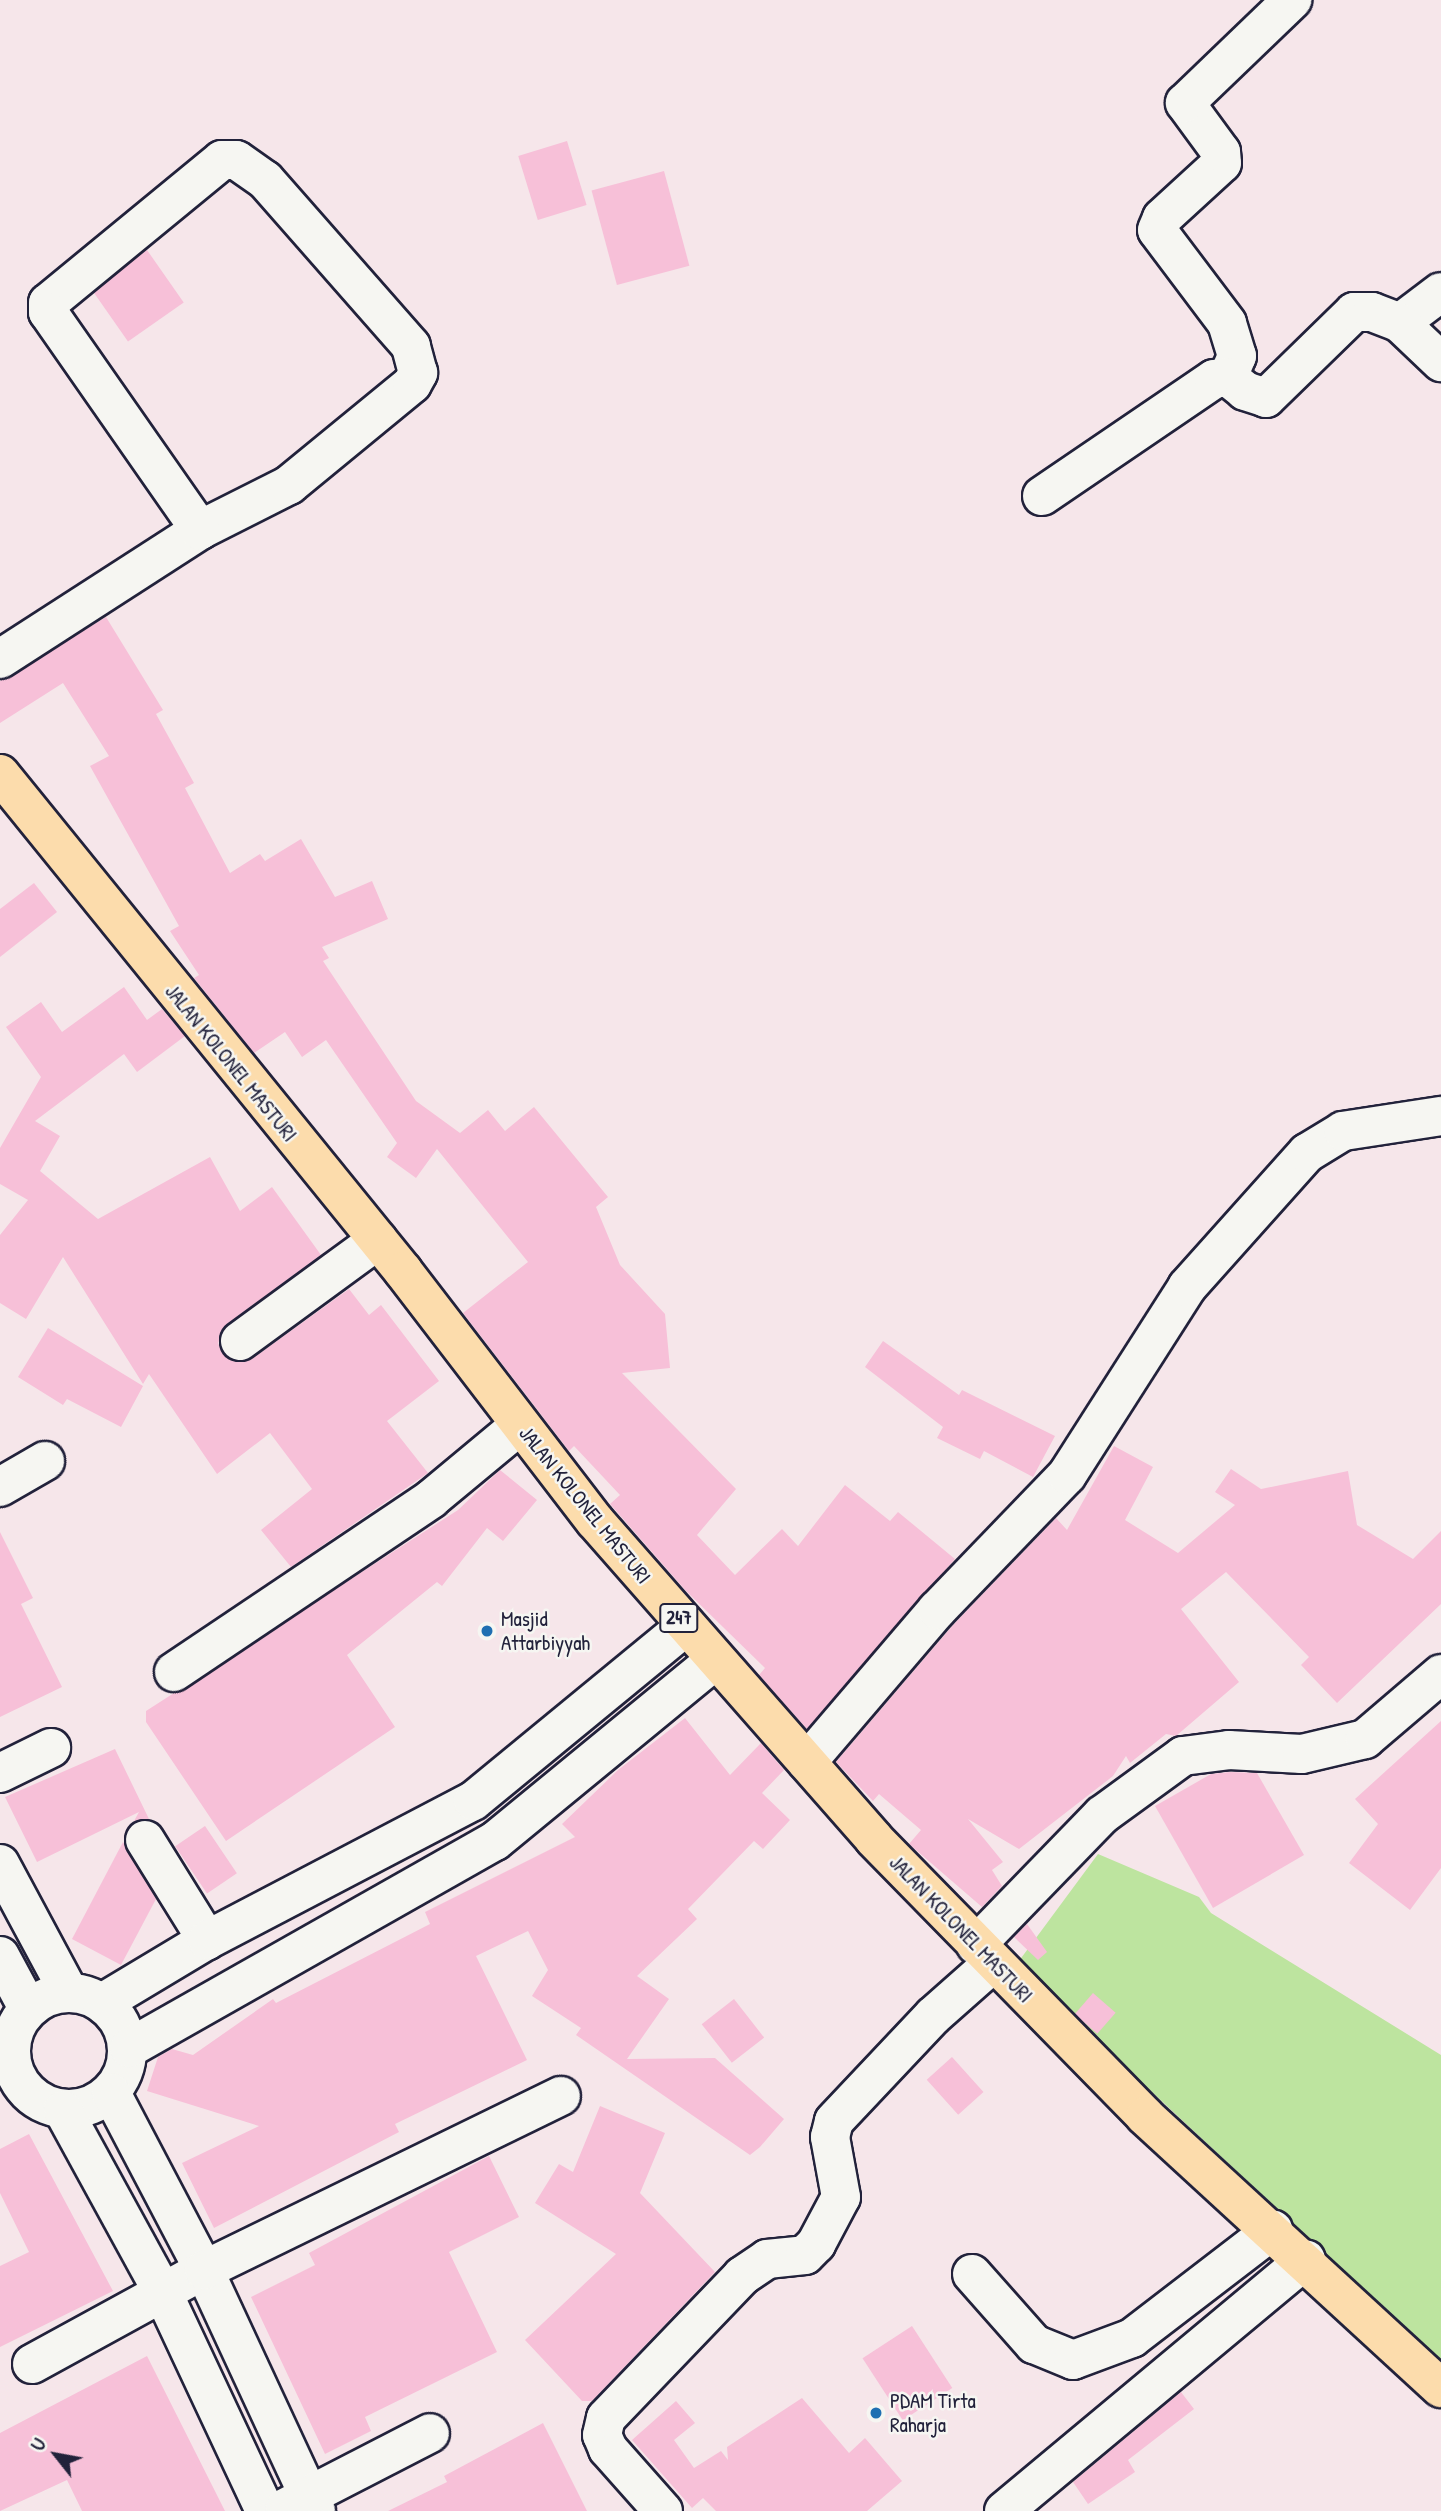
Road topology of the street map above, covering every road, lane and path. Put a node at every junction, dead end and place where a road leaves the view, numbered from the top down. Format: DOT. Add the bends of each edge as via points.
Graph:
graph roads {
  1 [pos="1292,0"];
  2 [pos="1441,292"];
  3 [pos="1400,323"];
  4 [pos="1441,362"];
  5 [pos="1228,377"];
  6 [pos="1042,496"];
  7 [pos="200,530"];
  8 [pos="0,659"];
  9 [pos="0,774"];
  10 [pos="1441,1116"];
  11 [pos="378,1240"];
  12 [pos="240,1342"];
  13 [pos="520,1425"];
  14 [pos="45,1461"];
  15 [pos="0,1487"];
  16 [pos="685,1626"];
  17 [pos="715,1660"];
  18 [pos="174,1672"];
  19 [pos="1441,1674"];
  20 [pos="51,1748"];
  21 [pos="807,1762"];
  22 [pos="0,1773"];
  23 [pos="145,1840"];
  24 [pos="0,1864"];
  25 [pos="309,1886"];
  26 [pos="338,1930"];
  27 [pos="207,1940"];
  28 [pos="984,1954"];
  29 [pos="0,1955"];
  30 [pos="85,1997"];
  31 [pos="14,2032"];
  32 [pos="129,2048"];
  33 [pos="11,2091"];
  34 [pos="111,2093"];
  35 [pos="561,2096"];
  36 [pos="63,2110"];
  37 [pos="1273,2230"];
  38 [pos="1306,2259"];
  39 [pos="972,2274"];
  40 [pos="210,2283"];
  41 [pos="167,2304"];
  42 [pos="32,2364"];
  43 [pos="1441,2388"];
  44 [pos="430,2433"];
  45 [pos="301,2506"];
  46 [pos="265,2511"];
  47 [pos="663,2511"];
  48 [pos="1004,2511"];
  1 -- 5 [label="street" via="1185,103 1221,152 1222,163 1162,218 1157,230 1227,323 1237,356"];
  2 -- 3 [label="street"];
  3 -- 4 [label="street"];
  3 -- 5 [label="street" via="1372,312 1354,312 1266,398 1245,391"];
  5 -- 6 [label="street" via="1214,379 1184,397"];
  7 -- 7 [label="street" via="48,312 48,303 222,160 236,160 265,180 411,346 418,373 393,404 289,485"];
  7 -- 8 [label="street"];
  9 -- 11 [label="main road, JALAN KOLONEL MASTURI / 247"];
  10 -- 21 [label="street" via="1343,1131 1307,1153 1186,1287 1067,1475 937,1609"];
  11 -- 12 [label="street"];
  11 -- 13 [label="main road, JALAN KOLONEL MASTURI / 247"];
  13 -- 16 [label="main road, JALAN KOLONEL MASTURI / 247"];
  13 -- 18 [label="street" via="431,1499"];
  14 -- 15 [label="street"];
  16 -- 17 [label="main road, JALAN KOLONEL MASTURI / 247"];
  16 -- 25 [label="street" via="473,1801"];
  17 -- 21 [label="main road, JALAN KOLONEL MASTURI / 247"];
  17 -- 26 [label="street" via="495,1841"];
  19 -- 28 [label="street" via="1366,1739 1302,1754 1229,1750 1184,1756 1102,1815"];
  20 -- 22 [label="street"];
  21 -- 28 [label="main road, JALAN KOLONEL MASTURI / 247"];
  23 -- 27 [label="street"];
  24 -- 30 [label="street"];
  25 -- 26 [label="street"];
  25 -- 27 [label="street"];
  26 -- 32 [label="street"];
  27 -- 30 [label="street"];
  28 -- 37 [label="main road, JALAN KOLONEL MASTURI / 247" via="1145,2116"];
  28 -- 47 [label="street" via="834,2121 830,2137 841,2197 816,2244 805,2255 767,2259 742,2276 606,2418 602,2435 608,2449"];
  29 -- 31 [label="street"];
  30 -- 31 [label="street" via="46,1996"];
  30 -- 32 [label="street" via="121,2022"];
  31 -- 33 [label="street"];
  32 -- 34 [label="street"];
  33 -- 36 [label="street"];
  34 -- 36 [label="street" via="86,2109"];
  34 -- 40 [label="street"];
  35 -- 40 [label="street"];
  36 -- 41 [label="street"];
  37 -- 38 [label="main road, JALAN KOLONEL MASTURI / 247"];
  37 -- 39 [label="street" via="1132,2338 1073,2360 1034,2344"];
  38 -- 43 [label="main road, JALAN KOLONEL MASTURI / 247"];
  38 -- 48 [label="street"];
  40 -- 41 [label="street"];
  40 -- 45 [label="street"];
  41 -- 42 [label="street"];
  41 -- 46 [label="street"];
  44 -- 45 [label="street"];
}
